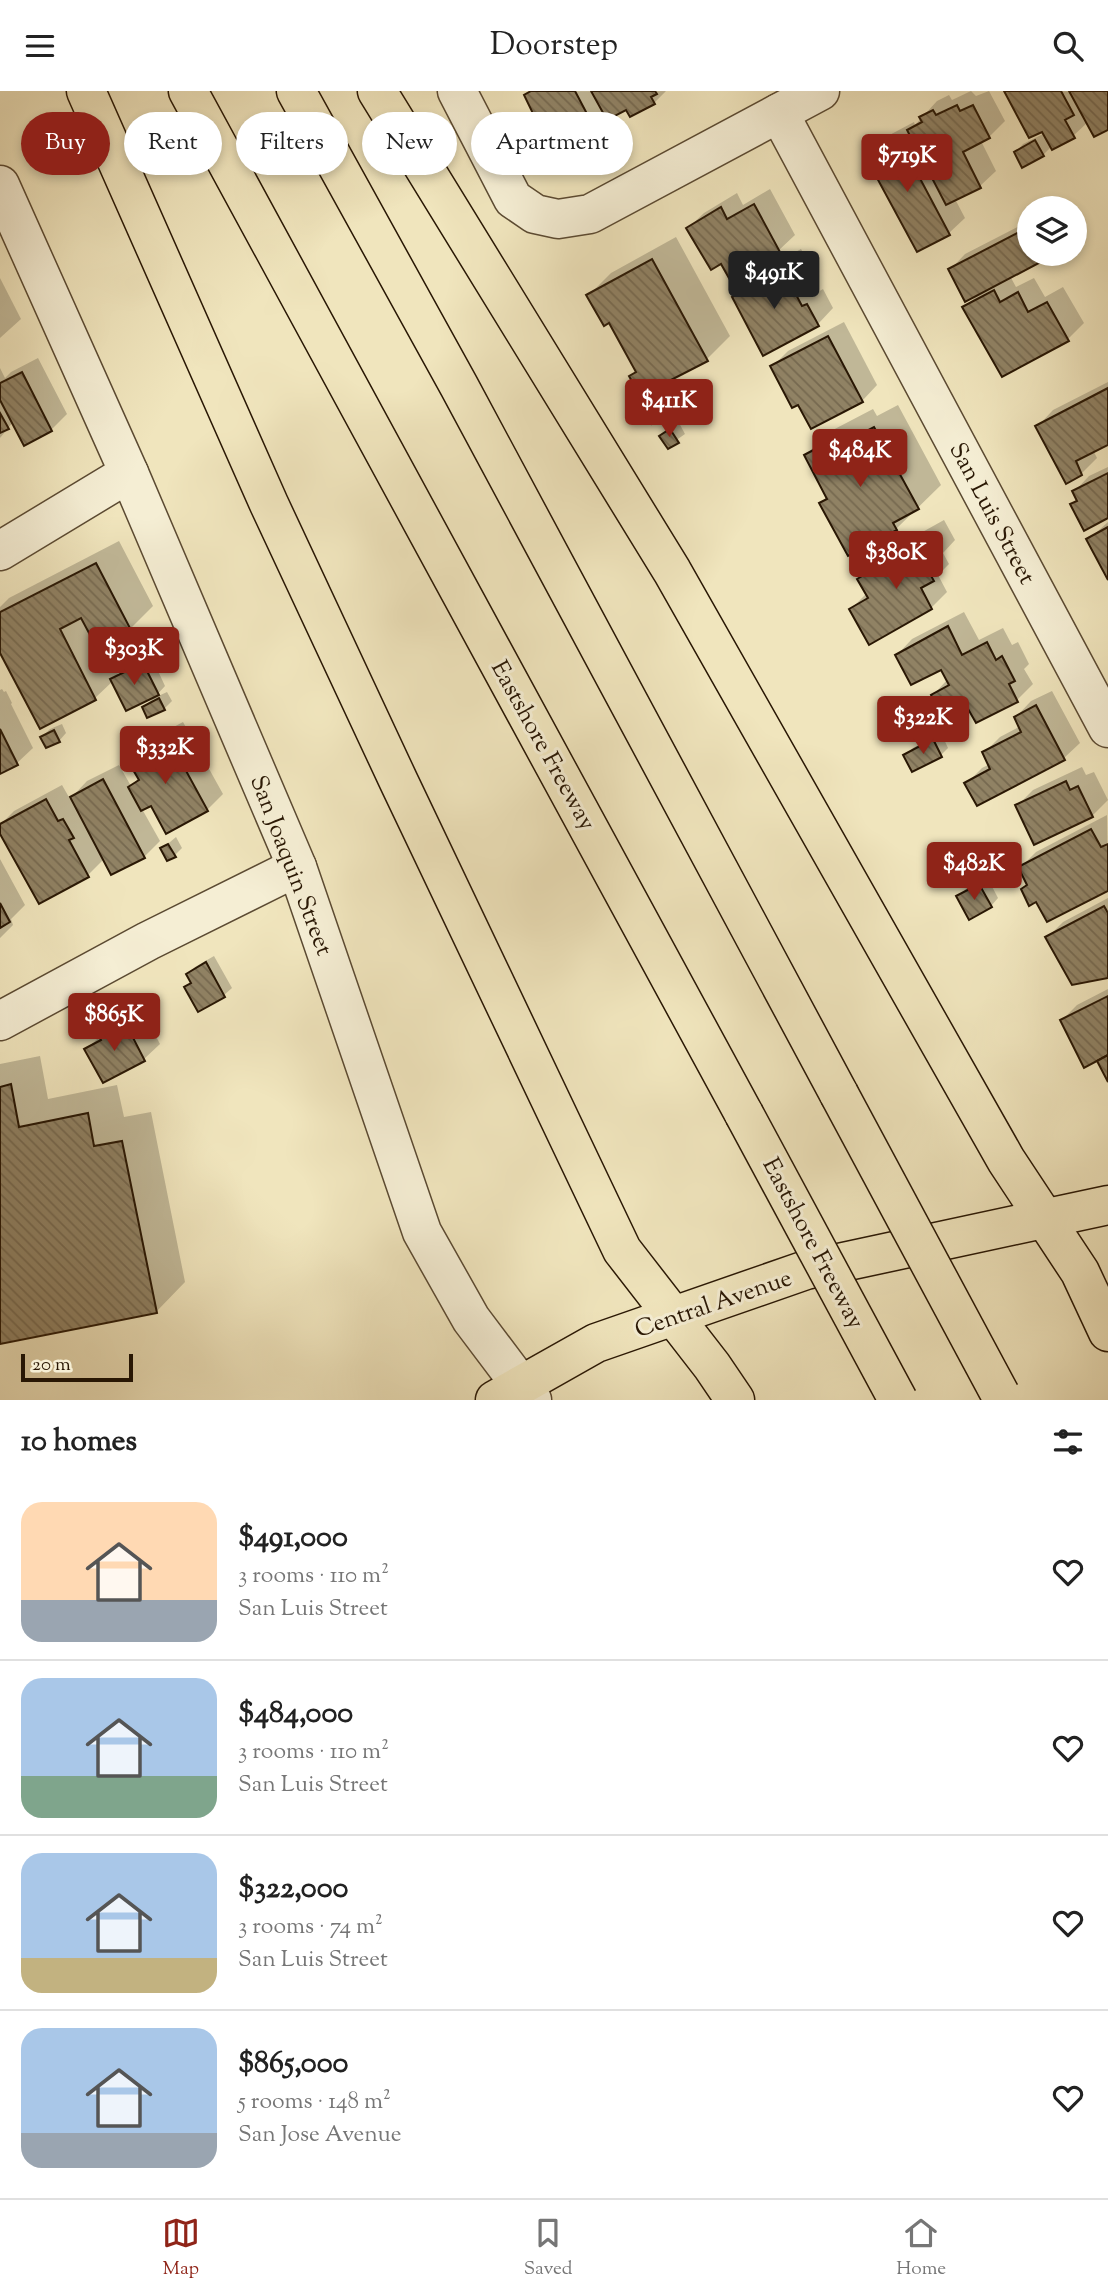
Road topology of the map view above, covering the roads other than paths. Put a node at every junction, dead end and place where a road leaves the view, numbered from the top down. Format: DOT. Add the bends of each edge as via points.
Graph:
graph roads {
  1 [pos="86,91"];
  2 [pos="188,91"];
  3 [pos="296,91"];
  4 [pos="377,91"];
  5 [pos="457,91"];
  6 [pos="820,91"];
  7 [pos="779,113"];
  8 [pos="0,185"];
  9 [pos="129,473"];
  10 [pos="0,551"];
  11 [pos="1108,728"];
  12 [pos="297,867"];
  13 [pos="0,1021"];
  14 [pos="1108,1205"];
  15 [pos="1043,1217"];
  16 [pos="673,1317"];
  17 [pos="1108,1332"];
  18 [pos="516,1395"];
  19 [pos="1002,1397"];
  20 [pos="735,1400"];
  21 [pos="898,1400"];
  1 -- 16 [label="main road" via="269,504 622,1250"];
  2 -- 21 [label="main road, Eastshore Freeway, bridge"];
  3 -- 19 [label="main road, bridge"];
  4 -- 15 [label="main road" via="672,571 1006,1160"];
  5 -- 7 [label="street" via="513,198 535,214 558,219 590,213"];
  6 -- 7 [label="street"];
  7 -- 11 [label="street, San Luis Street"];
  8 -- 9 [label="street, San Joaquin Street"];
  9 -- 10 [label="street"];
  9 -- 12 [label="street, San Joaquin Street"];
  12 -- 13 [label="street"];
  12 -- 18 [label="street, San Joaquin Street" via="422,1232"];
  14 -- 15 [label="main road, Central Avenue"];
  15 -- 16 [label="main road, Central Avenue" via="806,1270"];
  15 -- 17 [label="main road" via="1080,1272"];
  16 -- 18 [label="main road, Central Avenue" via="596,1343"];
  16 -- 20 [label="main road"];
}
